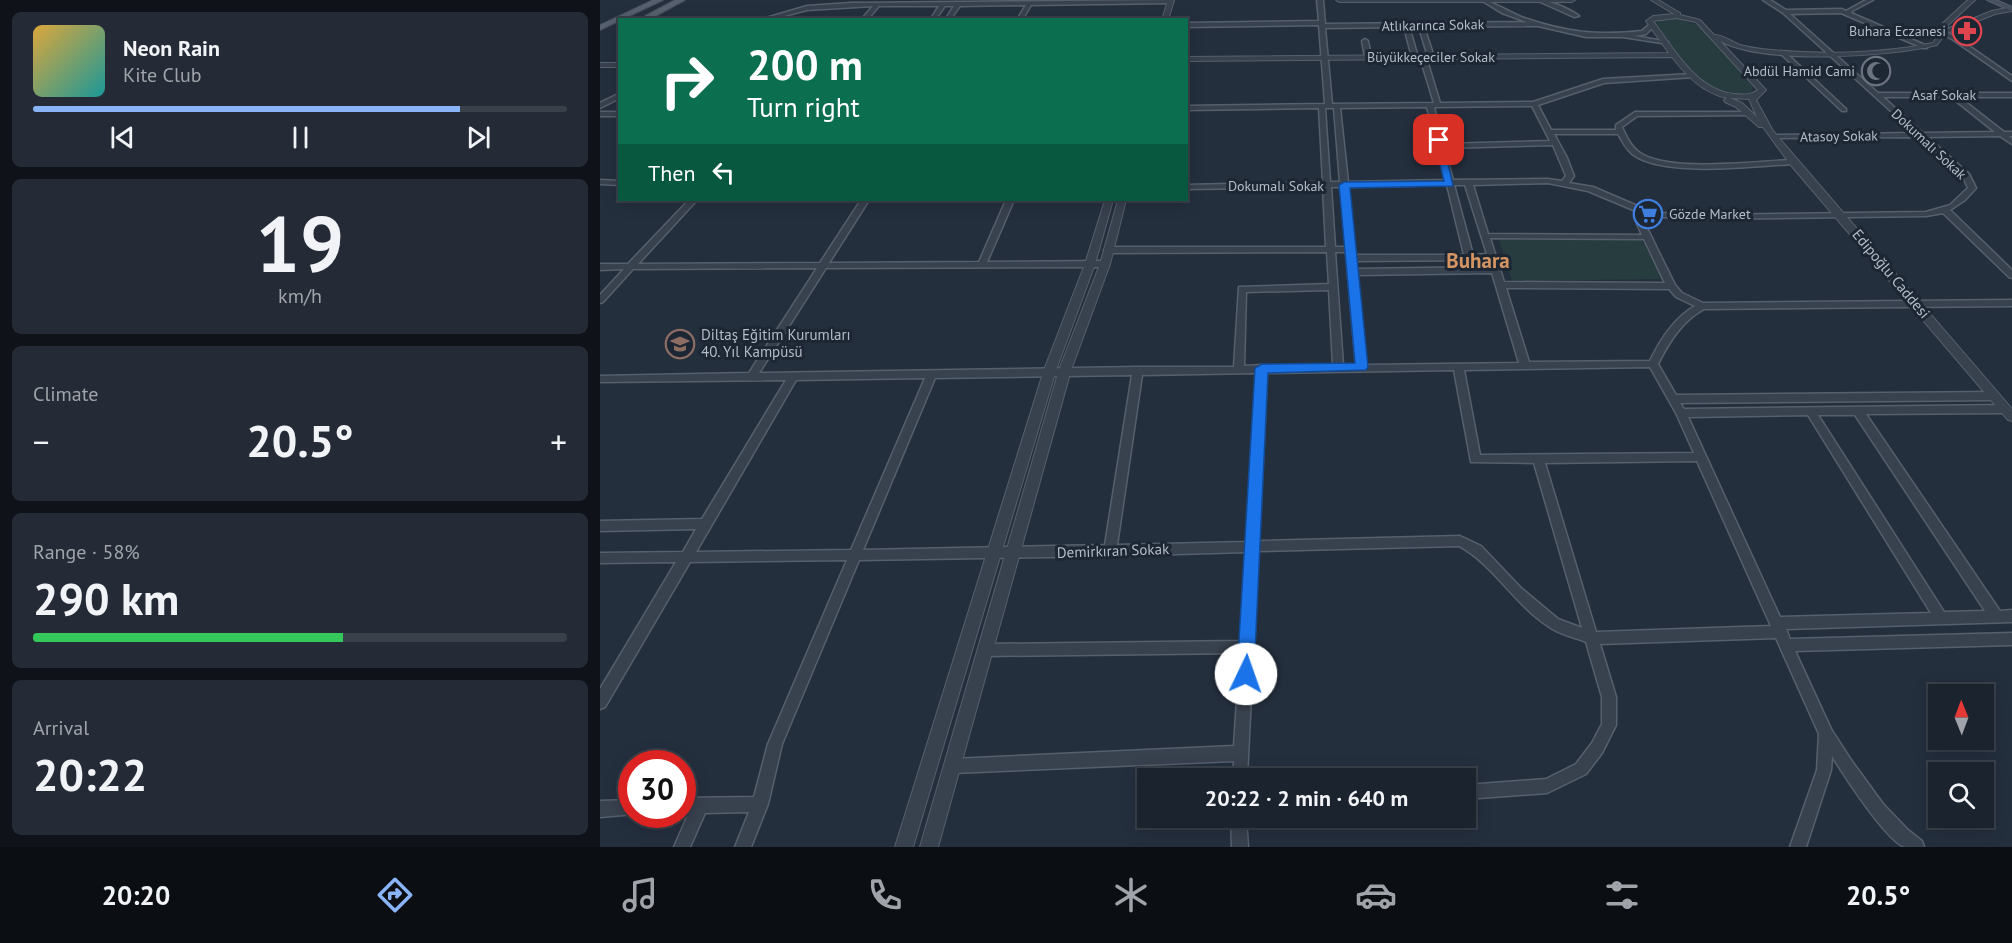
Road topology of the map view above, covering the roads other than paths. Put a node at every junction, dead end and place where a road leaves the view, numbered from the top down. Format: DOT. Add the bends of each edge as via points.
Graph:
graph roads {
  1 [pos="659,0"];
  2 [pos="681,0"];
  3 [pos="1320,0"];
  4 [pos="1339,0"];
  5 [pos="1484,0"];
  6 [pos="1539,0"];
  7 [pos="1572,0"];
  8 [pos="1654,0"];
  9 [pos="1766,0"];
  10 [pos="1870,0"];
  11 [pos="1972,0"];
  12 [pos="1990,0"];
  13 [pos="1045,1"];
  14 [pos="1105,1"];
  15 [pos="1171,1"];
  16 [pos="972,2"];
  17 [pos="1839,2"];
  18 [pos="944,3"];
  19 [pos="959,3"];
  20 [pos="1030,3"];
  21 [pos="878,4"];
  22 [pos="2012,9"];
  23 [pos="1785,12"];
  24 [pos="1845,13"];
  25 [pos="1576,16"];
  26 [pos="1657,17"];
  27 [pos="1688,17"];
  28 [pos="621,18"];
  29 [pos="645,18"];
  30 [pos="769,18"];
  31 [pos="865,18"];
  32 [pos="933,18"];
  33 [pos="948,18"];
  34 [pos="1020,18"];
  35 [pos="1166,18"];
  36 [pos="618,19"];
  37 [pos="1543,24"];
  38 [pos="1188,25"];
  39 [pos="1322,25"];
  40 [pos="1407,25"];
  41 [pos="1422,25"];
  42 [pos="1652,25"];
  43 [pos="600,28"];
  44 [pos="1706,30"];
  45 [pos="618,31"];
  46 [pos="1943,33"];
  47 [pos="1623,35"];
  48 [pos="600,39"];
  49 [pos="1365,41"];
  50 [pos="1666,43"];
  51 [pos="1925,47"];
  52 [pos="1828,51"];
  53 [pos="1795,52"];
  54 [pos="1783,53"];
  55 [pos="1676,55"];
  56 [pos="1755,56"];
  57 [pos="1368,57"];
  58 [pos="1414,57"];
  59 [pos="1427,57"];
  60 [pos="1325,58"];
  61 [pos="1188,59"];
  62 [pos="1747,62"];
  63 [pos="600,65"];
  64 [pos="618,65"];
  65 [pos="2003,73"];
  66 [pos="2012,73"];
  67 [pos="1692,76"];
  68 [pos="2012,79"];
  69 [pos="1754,80"];
  70 [pos="1716,94"];
  71 [pos="1759,94"];
  72 [pos="1876,95"];
  73 [pos="1953,95"];
  74 [pos="2012,95"];
  75 [pos="618,96"];
  76 [pos="1534,104"];
  77 [pos="600,106"];
  78 [pos="1434,106"];
  79 [pos="1329,107"];
  80 [pos="1188,108"];
  81 [pos="1844,110"];
  82 [pos="600,114"];
  83 [pos="618,114"];
  84 [pos="1749,114"];
  85 [pos="1621,132"];
  86 [pos="1772,134"];
  87 [pos="2001,134"];
  88 [pos="2012,134"];
  89 [pos="1920,135"];
  90 [pos="1552,138"];
  91 [pos="2012,142"];
  92 [pos="1439,143"];
  93 [pos="1793,162"];
  94 [pos="600,182"];
  95 [pos="618,183"];
  96 [pos="1565,183"];
  97 [pos="1450,184"];
  98 [pos="1469,184"];
  99 [pos="1344,185"];
  100 [pos="1327,186"];
  101 [pos="1188,187"];
  102 [pos="692,201"];
  103 [pos="864,201"];
  104 [pos="1010,201"];
  105 [pos="1109,201"];
  106 [pos="1122,201"];
  107 [pos="1946,211"];
  108 [pos="1647,213"];
  109 [pos="1841,215"];
  110 [pos="1485,236"];
  111 [pos="1645,237"];
  112 [pos="1331,249"];
  113 [pos="1108,250"];
  114 [pos="1351,254"];
  115 [pos="1469,257"];
  116 [pos="1491,257"];
  117 [pos="1999,262"];
  118 [pos="2012,262"];
  119 [pos="982,264"];
  120 [pos="1097,264"];
  121 [pos="823,265"];
  122 [pos="600,267"];
  123 [pos="631,267"];
  124 [pos="1495,270"];
  125 [pos="1352,272"];
  126 [pos="2012,275"];
  127 [pos="1500,285"];
  128 [pos="1671,286"];
  129 [pos="1333,287"];
  130 [pos="600,300"];
  131 [pos="1916,303"];
  132 [pos="2012,303"];
  133 [pos="1702,306"];
  134 [pos="1653,364"];
  135 [pos="1525,365"];
  136 [pos="1458,366"];
  137 [pos="1338,367"];
  138 [pos="1361,367"];
  139 [pos="1262,368"];
  140 [pos="1239,369"];
  141 [pos="1050,370"];
  142 [pos="1065,370"];
  143 [pos="1138,370"];
  144 [pos="932,373"];
  145 [pos="794,375"];
  146 [pos="752,376"];
  147 [pos="600,379"];
  148 [pos="1994,396"];
  149 [pos="1672,399"];
  150 [pos="1858,411"];
  151 [pos="1811,412"];
  152 [pos="1681,413"];
  153 [pos="2009,413"];
  154 [pos="1699,457"];
  155 [pos="1538,458"];
  156 [pos="707,524"];
  157 [pos="600,526"];
  158 [pos="1252,547"];
  159 [pos="1110,550"];
  160 [pos="857,553"];
  161 [pos="994,554"];
  162 [pos="1012,554"];
  163 [pos="688,556"];
  164 [pos="600,558"];
  165 [pos="1996,616"];
  166 [pos="2012,616"];
  167 [pos="1941,618"];
  168 [pos="1779,628"];
  169 [pos="1591,638"];
  170 [pos="2012,639"];
  171 [pos="1787,645"];
  172 [pos="1247,647"];
  173 [pos="986,650"];
  174 [pos="600,702"];
  175 [pos="1826,734"];
  176 [pos="1241,753"];
  177 [pos="953,766"];
  178 [pos="1240,768"];
  179 [pos="1476,791"];
  180 [pos="760,804"];
  181 [pos="696,806"];
  182 [pos="700,806"];
  183 [pos="618,808"];
  184 [pos="600,809"];
  185 [pos="1239,828"];
  186 [pos="682,847"];
  187 [pos="743,847"];
  188 [pos="904,847"];
  189 [pos="929,847"];
  190 [pos="1240,847"];
  191 [pos="1798,847"];
  192 [pos="1916,847"];
  1 -- 28 [label="main road"];
  2 -- 29 [label="main road"];
  3 -- 39 [label="street"];
  4 -- 5 [label="street"];
  5 -- 6 [label="street"];
  5 -- 37 [label="street" via="1495,8"];
  6 -- 7 [label="street"];
  6 -- 25 [label="street" via="1561,6"];
  8 -- 26 [label="street"];
  8 -- 27 [label="street" via="1671,13"];
  9 -- 23 [label="street, Dokumalı Sokak"];
  10 -- 24 [label="street"];
  11 -- 46 [label="street" via="1944,24"];
  12 -- 22 [label="main road"];
  13 -- 14 [label="street"];
  13 -- 20 [label="street"];
  14 -- 15 [label="street"];
  15 -- 35 [label="street"];
  16 -- 19 [label="street"];
  16 -- 20 [label="street"];
  17 -- 24 [label="street"];
  18 -- 19 [label="street"];
  18 -- 21 [label="street"];
  18 -- 32 [label="street"];
  19 -- 33 [label="street"];
  20 -- 34 [label="street"];
  21 -- 30 [label="street" via="807,8"];
  21 -- 31 [label="street"];
  22 -- 46 [label="street" via="1994,12"];
  23 -- 24 [label="street"];
  23 -- 52 [label="street, Dokumalı Sokak"];
  24 -- 51 [label="street"];
  26 -- 27 [label="street"];
  26 -- 42 [label="street" via="1649,21"];
  27 -- 44 [label="street"];
  36 -- 43 [label="main road"];
  37 -- 41 [label="street, Atlıkarınca Sokak"];
  37 -- 47 [label="street" via="1586,35"];
  38 -- 39 [label="street, Atlıkarınca Sokak"];
  39 -- 40 [label="street, Atlıkarınca Sokak"];
  39 -- 60 [label="street"];
  40 -- 41 [label="street, Atlıkarınca Sokak"];
  40 -- 58 [label="street"];
  41 -- 59 [label="street"];
  42 -- 47 [label="street" via="1644,33"];
  42 -- 50 [label="street"];
  44 -- 53 [label="street" via="1748,49"];
  44 -- 69 [label="street"];
  45 -- 48 [label="main road"];
  46 -- 51 [label="street" via="1935,44"];
  46 -- 65 [label="street"];
  47 -- 50 [label="street"];
  49 -- 57 [label="street"];
  50 -- 55 [label="street"];
  51 -- 52 [label="street"];
  52 -- 53 [label="street"];
  52 -- 72 [label="street, Dokumalı Sokak"];
  53 -- 54 [label="street"];
  54 -- 56 [label="street"];
  54 -- 81 [label="street"];
  55 -- 59 [label="street, Büyükkeçeciler Sokak"];
  55 -- 67 [label="street"];
  57 -- 58 [label="street, Büyükkeçeciler Sokak"];
  57 -- 60 [label="street, Büyükkeçeciler Sokak"];
  58 -- 59 [label="street, Büyükkeçeciler Sokak"];
  59 -- 78 [label="street"];
  60 -- 61 [label="street, Büyükkeçeciler Sokak"];
  60 -- 79 [label="street"];
  62 -- 69 [label="street"];
  63 -- 64 [label="street"];
  65 -- 66 [label="street"];
  65 -- 68 [label="street"];
  67 -- 70 [label="street" via="1700,86"];
  67 -- 76 [label="street" via="1603,81"];
  69 -- 71 [label="street" via="1762,90"];
  70 -- 71 [label="street"];
  70 -- 84 [label="street"];
  71 -- 86 [label="street" via="1752,100"];
  72 -- 73 [label="street, Asaf Sokak"];
  72 -- 89 [label="street, Dokumalı Sokak"];
  73 -- 74 [label="street, Asaf Sokak"];
  73 -- 87 [label="street"];
  75 -- 77 [label="street"];
  76 -- 78 [label="street"];
  76 -- 90 [label="street"];
  78 -- 79 [label="street"];
  78 -- 92 [label="street"];
  79 -- 80 [label="street"];
  79 -- 99 [label="street"];
  79 -- 100 [label="street"];
  82 -- 83 [label="street"];
  84 -- 85 [label="street" via="1635,114 1618,126"];
  84 -- 86 [label="street"];
  85 -- 90 [label="street"];
  85 -- 93 [label="street" via="1630,148 1653,161 1677,165"];
  86 -- 89 [label="street, Atasoy Sokak"];
  86 -- 93 [label="street, Edipoğlu Caddesi"];
  87 -- 88 [label="street, Atasoy Sokak"];
  87 -- 89 [label="street, Atasoy Sokak"];
  87 -- 91 [label="street"];
  89 -- 107 [label="street, Dokumalı Sokak" via="1966,176 1972,188 1958,205"];
  90 -- 92 [label="street"];
  90 -- 96 [label="street" via="1570,176"];
  92 -- 97 [label="street"];
  93 -- 109 [label="street, Edipoğlu Caddesi"];
  94 -- 95 [label="street"];
  96 -- 98 [label="street, Dokumalı Sokak"];
  96 -- 108 [label="street, Dokumalı Sokak"];
  97 -- 98 [label="street, Dokumalı Sokak"];
  97 -- 99 [label="street, Dokumalı Sokak"];
  97 -- 115 [label="street"];
  98 -- 110 [label="street"];
  99 -- 100 [label="street, Dokumalı Sokak"];
  99 -- 114 [label="street"];
  100 -- 101 [label="street, Dokumalı Sokak"];
  100 -- 112 [label="street"];
  102 -- 123 [label="street"];
  103 -- 121 [label="street"];
  104 -- 119 [label="street"];
  105 -- 120 [label="street"];
  106 -- 113 [label="street"];
  107 -- 109 [label="street, Dokumalı Sokak"];
  107 -- 117 [label="street"];
  108 -- 109 [label="street, Dokumalı Sokak" via="1694,218"];
  108 -- 111 [label="street" via="1641,224"];
  109 -- 131 [label="street, Edipoğlu Caddesi"];
  110 -- 111 [label="street"];
  110 -- 116 [label="street"];
  111 -- 128 [label="street"];
  112 -- 113 [label="street"];
  112 -- 114 [label="street"];
  112 -- 129 [label="street"];
  113 -- 120 [label="street"];
  114 -- 115 [label="street"];
  114 -- 125 [label="street"];
  115 -- 116 [label="street"];
  116 -- 124 [label="street"];
  117 -- 118 [label="street"];
  117 -- 126 [label="street"];
  119 -- 120 [label="street"];
  119 -- 121 [label="street"];
  120 -- 141 [label="street"];
  120 -- 142 [label="street"];
  121 -- 123 [label="street"];
  121 -- 146 [label="street"];
  122 -- 123 [label="street"];
  123 -- 130 [label="street"];
  124 -- 125 [label="street"];
  124 -- 127 [label="street"];
  125 -- 138 [label="street"];
  127 -- 128 [label="street"];
  127 -- 135 [label="street"];
  128 -- 133 [label="street" via="1679,295"];
  129 -- 137 [label="street"];
  129 -- 140 [label="street" via="1242,290"];
  131 -- 132 [label="street"];
  131 -- 133 [label="street"];
  131 -- 148 [label="street, Edipoğlu Caddesi"];
  133 -- 134 [label="street" via="1692,311 1662,345"];
  134 -- 135 [label="street"];
  134 -- 149 [label="street"];
  135 -- 136 [label="street"];
  136 -- 138 [label="street"];
  136 -- 155 [label="street" via="1475,459"];
  137 -- 138 [label="street"];
  137 -- 139 [label="street"];
  139 -- 140 [label="street"];
  139 -- 158 [label="street"];
  140 -- 143 [label="street"];
  141 -- 142 [label="street"];
  141 -- 144 [label="street"];
  141 -- 161 [label="street"];
  142 -- 143 [label="street"];
  142 -- 162 [label="street"];
  143 -- 159 [label="street"];
  144 -- 145 [label="street"];
  144 -- 160 [label="street"];
  145 -- 146 [label="street"];
  145 -- 156 [label="street"];
  146 -- 147 [label="street"];
  148 -- 149 [label="street"];
  148 -- 153 [label="street, Edipoğlu Caddesi"];
  149 -- 152 [label="street"];
  150 -- 151 [label="street"];
  150 -- 153 [label="street"];
  150 -- 165 [label="street"];
  151 -- 152 [label="street"];
  151 -- 167 [label="street"];
  152 -- 154 [label="street"];
  154 -- 155 [label="street"];
  154 -- 168 [label="street"];
  155 -- 169 [label="street"];
  156 -- 157 [label="street"];
  156 -- 163 [label="street"];
  158 -- 159 [label="street, Demirkıran Sokak"];
  158 -- 169 [label="street, Demirkıran Sokak" via="1460,541 1477,550 1554,623"];
  158 -- 172 [label="street"];
  159 -- 162 [label="street, Demirkıran Sokak"];
  160 -- 161 [label="street, Demirkıran Sokak"];
  160 -- 163 [label="street, Demirkıran Sokak"];
  160 -- 180 [label="street" via="775,744"];
  161 -- 162 [label="street, Demirkıran Sokak"];
  161 -- 188 [label="street"];
  162 -- 173 [label="street"];
  163 -- 164 [label="street, Demirkıran Sokak"];
  163 -- 174 [label="street"];
  165 -- 166 [label="street"];
  165 -- 167 [label="street"];
  167 -- 168 [label="street"];
  168 -- 169 [label="street"];
  168 -- 171 [label="street"];
  169 -- 179 [label="street" via="1609,698 1609,725 1597,748 1581,769 1547,786"];
  170 -- 171 [label="street"];
  171 -- 175 [label="street"];
  172 -- 173 [label="street"];
  172 -- 176 [label="street"];
  173 -- 177 [label="street"];
  175 -- 191 [label="street" via="1824,770"];
  175 -- 192 [label="street" via="1893,830"];
  176 -- 177 [label="street"];
  176 -- 178 [label="street"];
  177 -- 189 [label="street"];
  180 -- 182 [label="street"];
  180 -- 187 [label="street"];
  181 -- 182 [label="street"];
  182 -- 186 [label="street"];
  183 -- 184 [label="street"];
  185 -- 190 [label="street"];
}
